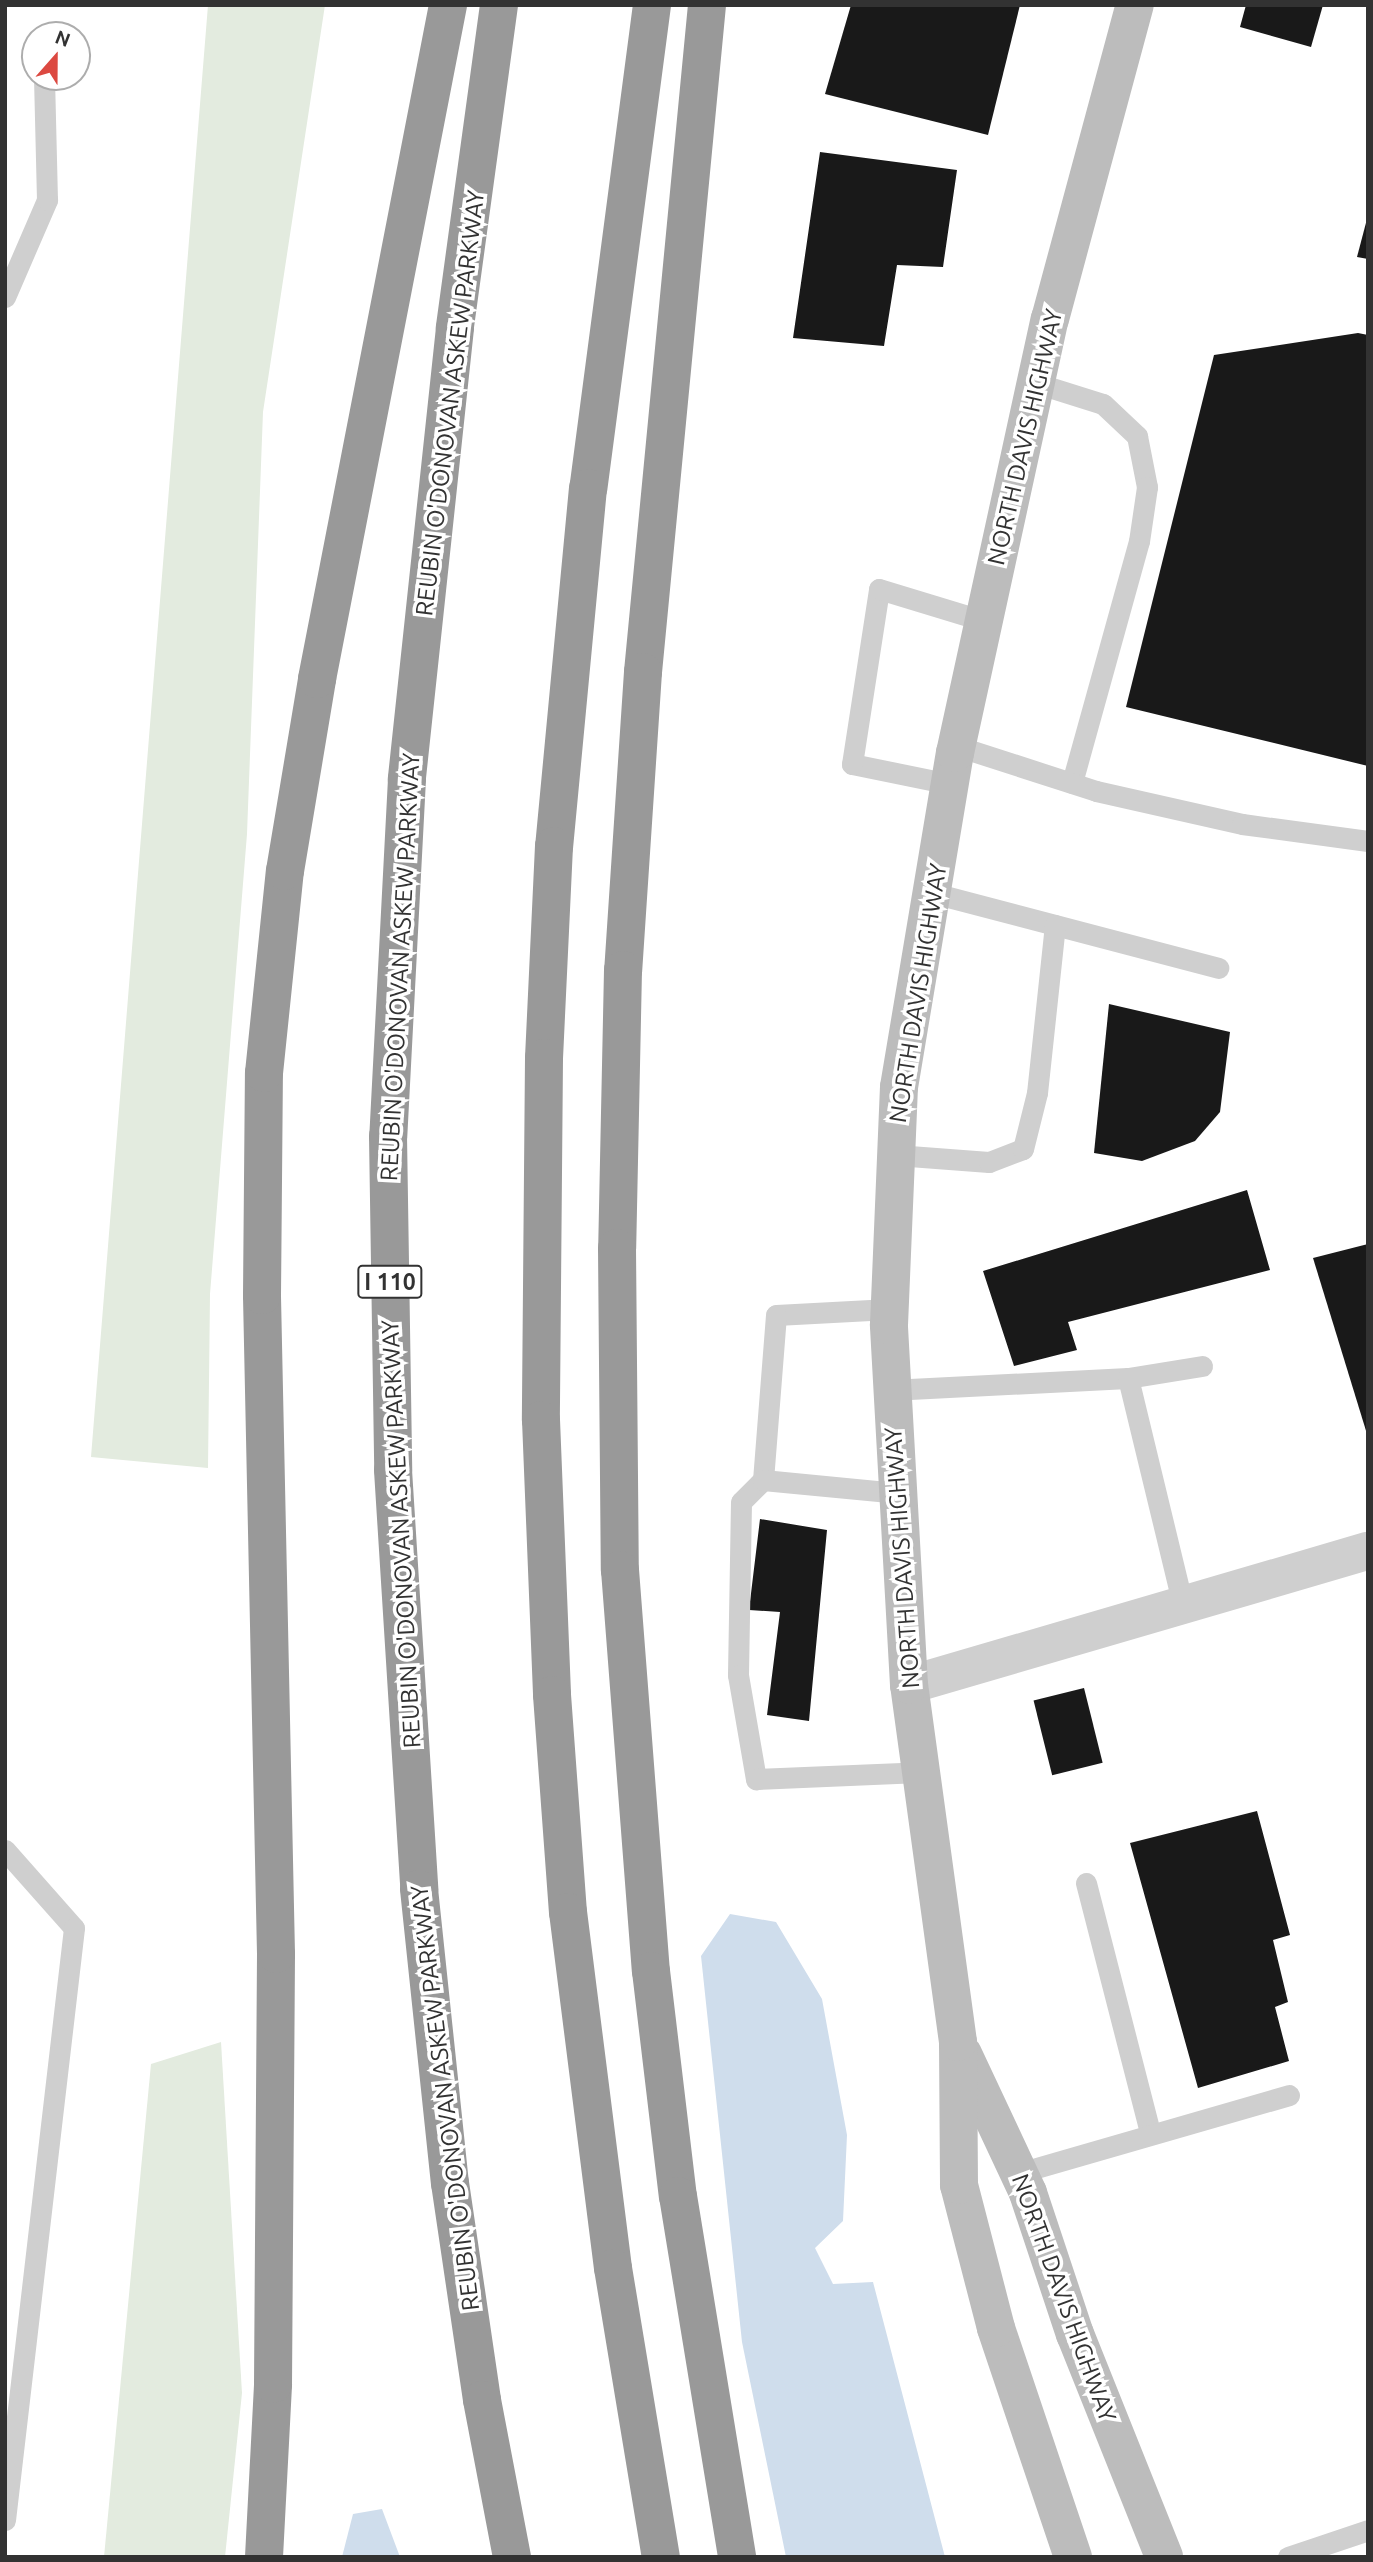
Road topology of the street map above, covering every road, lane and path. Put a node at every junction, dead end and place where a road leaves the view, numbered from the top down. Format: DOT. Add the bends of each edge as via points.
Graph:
graph roads {
  1 [pos="448,5"];
  2 [pos="499,5"];
  3 [pos="652,5"];
  4 [pos="707,5"];
  5 [pos="1135,5"];
  6 [pos="44,91"];
  7 [pos="5,297"];
  8 [pos="1036,383"];
  9 [pos="984,621"];
  10 [pos="957,746"];
  11 [pos="1072,783"];
  12 [pos="950,784"];
  13 [pos="1368,841"];
  14 [pos="933,893"];
  15 [pos="1055,925"];
  16 [pos="1218,968"];
  17 [pos="896,1155"];
  18 [pos="889,1309"];
  19 [pos="1202,1366"];
  20 [pos="1128,1378"];
  21 [pos="890,1390"];
  22 [pos="763,1480"];
  23 [pos="899,1493"];
  24 [pos="1368,1551"];
  25 [pos="1183,1605"];
  26 [pos="909,1685"];
  27 [pos="920,1772"];
  28 [pos="5,1850"];
  29 [pos="1086,1883"];
  30 [pos="958,2042"];
  31 [pos="1289,2095"];
  32 [pos="1150,2133"];
  33 [pos="1019,2173"];
  34 [pos="5,2520"];
  35 [pos="1368,2530"];
  36 [pos="1299,2555"];
  37 [pos="264,2557"];
  38 [pos="512,2557"];
  39 [pos="661,2557"];
  40 [pos="737,2557"];
  41 [pos="1073,2557"];
  42 [pos="1164,2557"];
  1 -- 37 [label="highway" via="317,679 285,872 264,1073 262,1308 276,1954 273,2384"];
  2 -- 38 [label="highway, REUBIN O'DONOVAN ASKEW PARKWAY / I 110" via="455,328 407,779 388,1136 393,1470 419,1889 450,2183 482,2400"];
  3 -- 39 [label="highway" via="588,488 554,846 544,1058 541,1420 552,1695 568,1912 612,2268"];
  4 -- 40 [label="highway" via="643,672 623,970 617,1248 621,1570 651,1971 678,2196"];
  5 -- 8 [label="main road, NORTH DAVIS HIGHWAY"];
  6 -- 7 [label="lane" via="47,200"];
  8 -- 9 [label="main road, NORTH DAVIS HIGHWAY"];
  8 -- 11 [label="lane" via="1103,404 1137,436 1147,487 1139,541"];
  9 -- 10 [label="main road, NORTH DAVIS HIGHWAY"];
  9 -- 12 [label="lane" via="879,589 852,764"];
  10 -- 11 [label="lane"];
  10 -- 12 [label="main road, NORTH DAVIS HIGHWAY"];
  11 -- 13 [label="lane" via="1242,824"];
  12 -- 14 [label="main road, NORTH DAVIS HIGHWAY"];
  14 -- 15 [label="lane"];
  14 -- 17 [label="main road, NORTH DAVIS HIGHWAY" via="899,1087"];
  15 -- 16 [label="lane"];
  15 -- 17 [label="lane" via="1037,1093 1023,1149 989,1162"];
  17 -- 18 [label="main road, NORTH DAVIS HIGHWAY"];
  18 -- 21 [label="main road, NORTH DAVIS HIGHWAY"];
  18 -- 22 [label="lane" via="776,1315"];
  19 -- 20 [label="lane"];
  20 -- 21 [label="lane"];
  20 -- 25 [label="lane"];
  21 -- 23 [label="main road, NORTH DAVIS HIGHWAY"];
  22 -- 23 [label="lane"];
  22 -- 27 [label="lane" via="741,1502 738,1675 757,1779"];
  23 -- 26 [label="main road, NORTH DAVIS HIGHWAY"];
  24 -- 25 [label="street"];
  25 -- 26 [label="street"];
  26 -- 27 [label="main road, NORTH DAVIS HIGHWAY"];
  27 -- 30 [label="main road, NORTH DAVIS HIGHWAY"];
  28 -- 34 [label="lane" via="74,1928"];
  29 -- 32 [label="lane"];
  30 -- 33 [label="main road, NORTH DAVIS HIGHWAY"];
  30 -- 41 [label="main road, NORTH DAVIS HIGHWAY" via="959,2185 996,2328"];
  31 -- 32 [label="lane"];
  32 -- 33 [label="lane"];
  33 -- 42 [label="main road, NORTH DAVIS HIGHWAY" via="1075,2334"];
  35 -- 36 [label="lane"];
}
